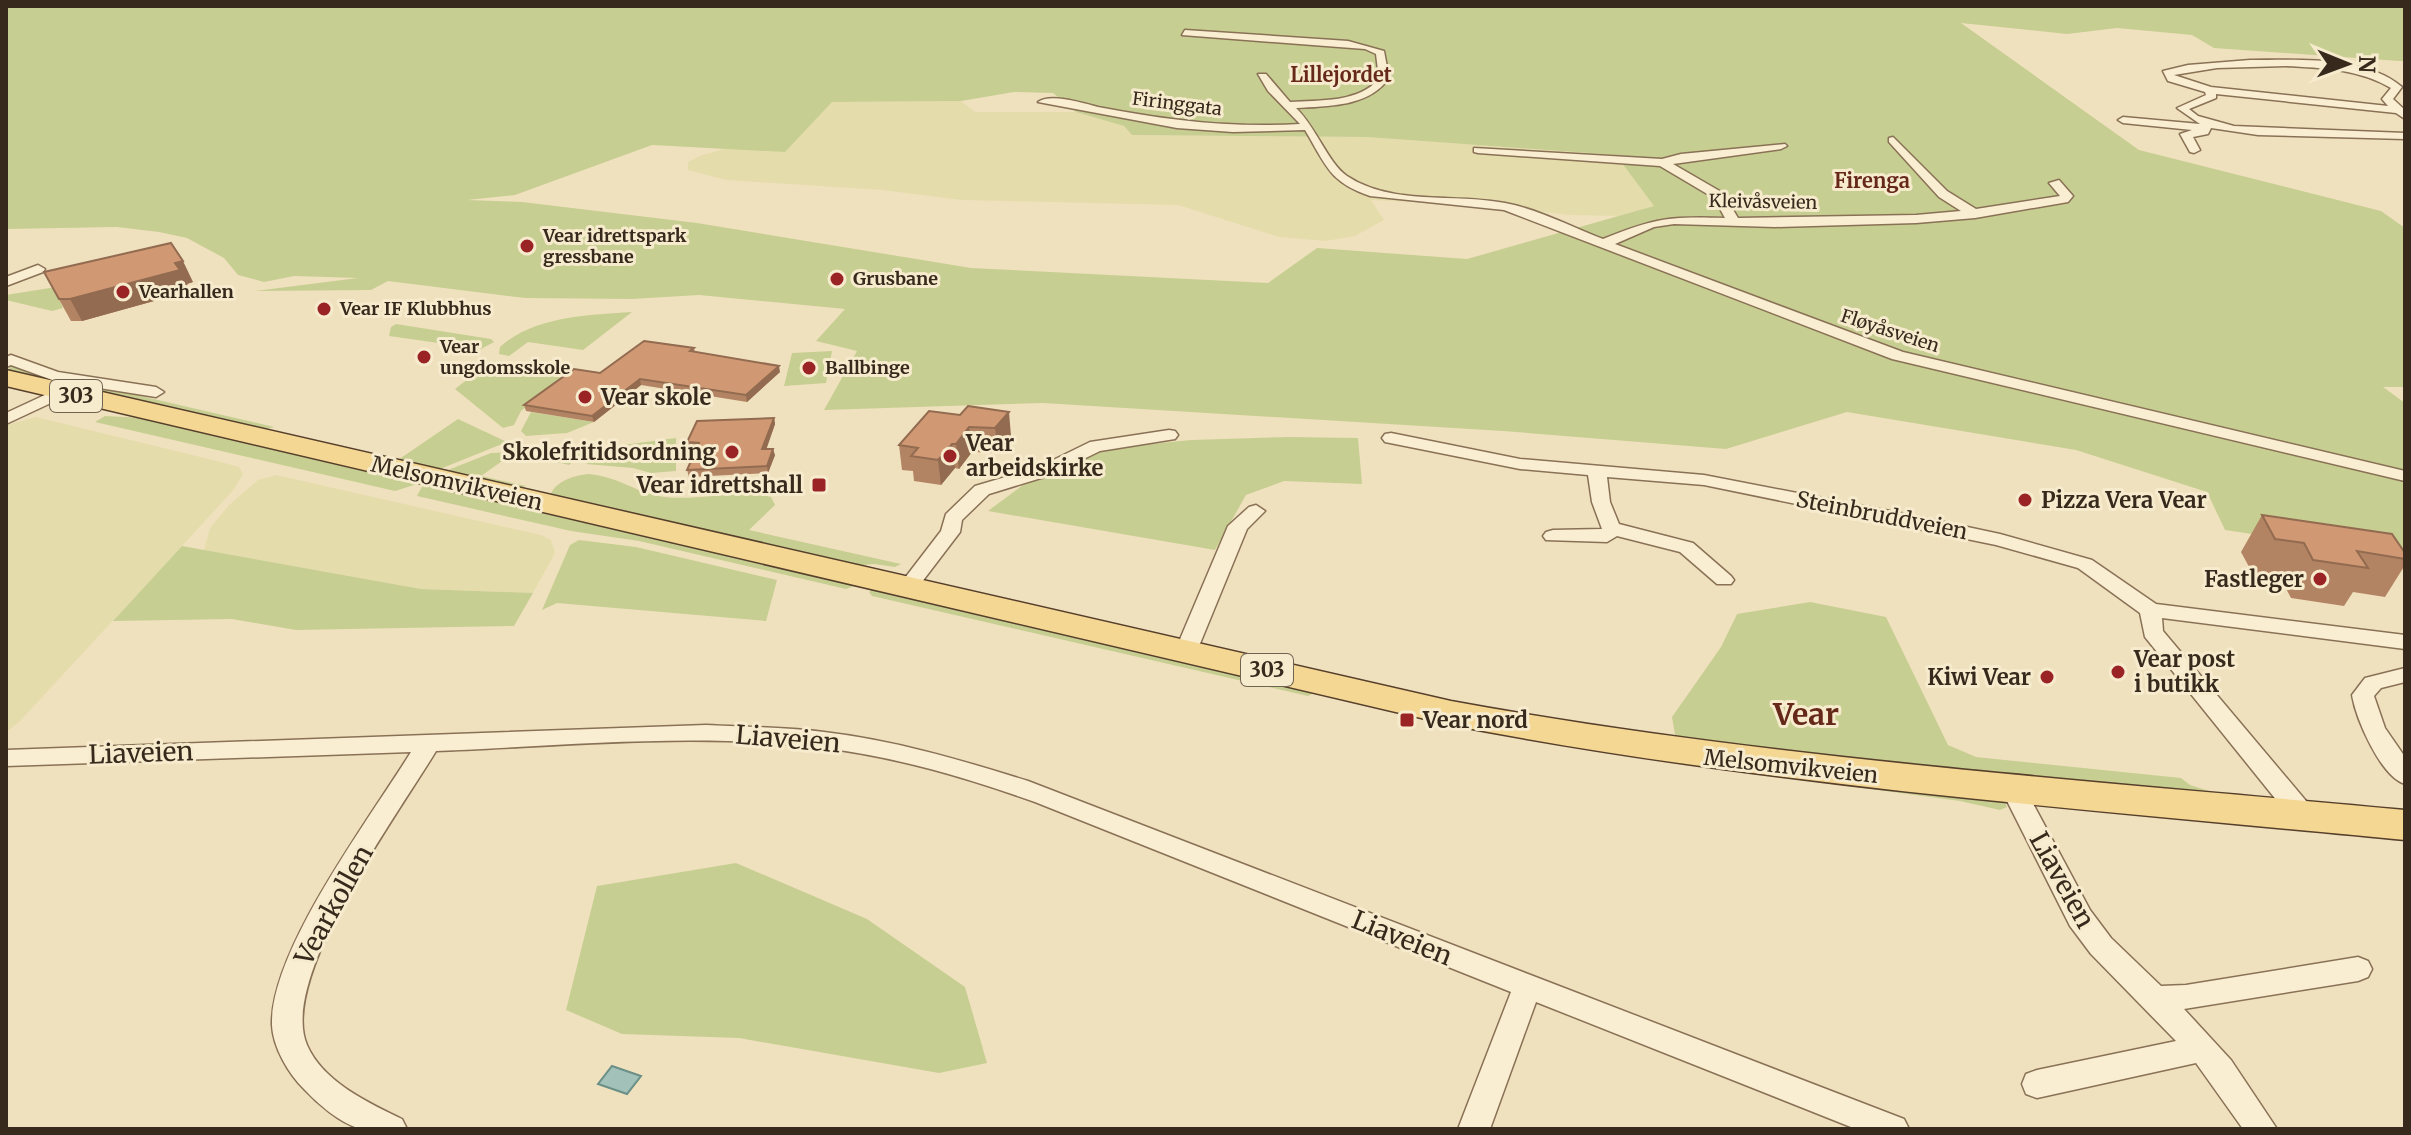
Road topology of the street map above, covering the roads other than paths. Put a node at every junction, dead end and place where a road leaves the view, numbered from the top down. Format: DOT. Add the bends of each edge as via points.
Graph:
graph roads {
  1 [pos="1185,33"];
  2 [pos="1262,76"];
  3 [pos="2210,90"];
  4 [pos="1043,102"];
  5 [pos="1287,105"];
  6 [pos="2401,113"];
  7 [pos="2123,120"];
  8 [pos="1308,127"];
  9 [pos="2238,129"];
  10 [pos="2251,132"];
  11 [pos="2405,136"];
  12 [pos="1893,140"];
  13 [pos="1781,146"];
  14 [pos="1478,150"];
  15 [pos="2194,150"];
  16 [pos="1663,163"];
  17 [pos="2055,183"];
  18 [pos="1975,214"];
  19 [pos="1733,221"];
  20 [pos="1603,244"];
  21 [pos="38,269"];
  22 [pos="6,282"];
  23 [pos="6,362"];
  24 [pos="6,378"];
  25 [pos="62,392"];
  26 [pos="156,392"];
  27 [pos="6,419"];
  28 [pos="1169,435"];
  29 [pos="1391,438"];
  30 [pos="1597,471"];
  31 [pos="2405,476"];
  32 [pos="1256,511"];
  33 [pos="1611,528"];
  34 [pos="1553,536"];
  35 [pos="1724,580"];
  36 [pos="908,587"];
  37 [pos="2150,610"];
  38 [pos="2405,642"];
  39 [pos="1186,651"];
  40 [pos="2405,675"];
  41 [pos="429,742"];
  42 [pos="6,758"];
  43 [pos="2405,775"];
  44 [pos="2013,789"];
  45 [pos="2303,815"];
  46 [pos="2405,825"];
  47 [pos="2358,969"];
  48 [pos="1527,988"];
  49 [pos="2155,998"];
  50 [pos="2201,1049"];
  51 [pos="2037,1084"];
  52 [pos="391,1129"];
  53 [pos="1474,1129"];
  54 [pos="1893,1129"];
  55 [pos="2261,1129"];
  1 -- 5 [label="street" via="1348,44 1381,53 1384,78 1374,90 1348,99"];
  2 -- 5 [label="street"];
  3 -- 6 [label="street"];
  3 -- 6 [label="street" via="2167,73 2261,63 2364,70 2397,87 2387,97"];
  3 -- 9 [label="street" via="2212,96 2184,105 2184,111"];
  4 -- 8 [label="street, Firinggata" via="1184,125"];
  5 -- 8 [label="street"];
  7 -- 9 [label="street"];
  8 -- 20 [label="street, Fløyåsveien" via="1341,178 1375,192 1494,204"];
  9 -- 10 [label="street"];
  10 -- 11 [label="street"];
  10 -- 15 [label="street" via="2188,132"];
  12 -- 18 [label="street" via="1943,194"];
  13 -- 16 [label="street"];
  14 -- 16 [label="street"];
  16 -- 19 [label="street" via="1719,196"];
  17 -- 18 [label="street, Kleivåsveien" via="2064,190 2064,199"];
  18 -- 19 [label="street, Kleivåsveien"];
  19 -- 20 [label="street, Kleivåsveien" via="1661,222"];
  20 -- 31 [label="street, Fløyåsveien" via="1912,360"];
  21 -- 22 [label="street"];
  23 -- 26 [label="street" via="55,376"];
  24 -- 25 [label="main road, Melsomvikveien / 303"];
  25 -- 27 [label="street"];
  25 -- 36 [label="main road, Melsomvikveien / 303"];
  28 -- 36 [label="street" via="1096,446 1045,471 982,490 953,518 950,532"];
  29 -- 30 [label="street, Steinbruddveien" via="1520,464"];
  30 -- 33 [label="street"];
  30 -- 37 [label="street, Steinbruddveien" via="1704,480 2000,540 2085,564"];
  32 -- 39 [label="street" via="1238,526"];
  33 -- 34 [label="street" via="1607,536"];
  33 -- 35 [label="street" via="1686,547"];
  36 -- 39 [label="main road, Melsomvikveien / 303"];
  37 -- 38 [label="street, Steinbruddveien"];
  37 -- 45 [label="street" via="2153,632"];
  39 -- 44 [label="main road, Melsomvikveien / 303" via="1580,739 1739,762"];
  40 -- 43 [label="street" via="2373,683 2363,695 2376,733"];
  41 -- 42 [label="street, Liaveien"];
  41 -- 48 [label="street, Liaveien" via="706,733 800,736 861,745 1044,796"];
  41 -- 52 [label="street, Vearkollen" via="306,948 287,1002 287,1028 304,1068 324,1089"];
  44 -- 45 [label="main road, Melsomvikveien / 303"];
  44 -- 49 [label="street, Liaveien" via="2080,918"];
  45 -- 46 [label="main road, Melsomvikveien / 303"];
  47 -- 49 [label="street"];
  48 -- 53 [label="street"];
  48 -- 54 [label="street, Liaveien"];
  49 -- 50 [label="street, Liaveien"];
  50 -- 51 [label="street"];
  50 -- 55 [label="street, Liaveien"];
}
